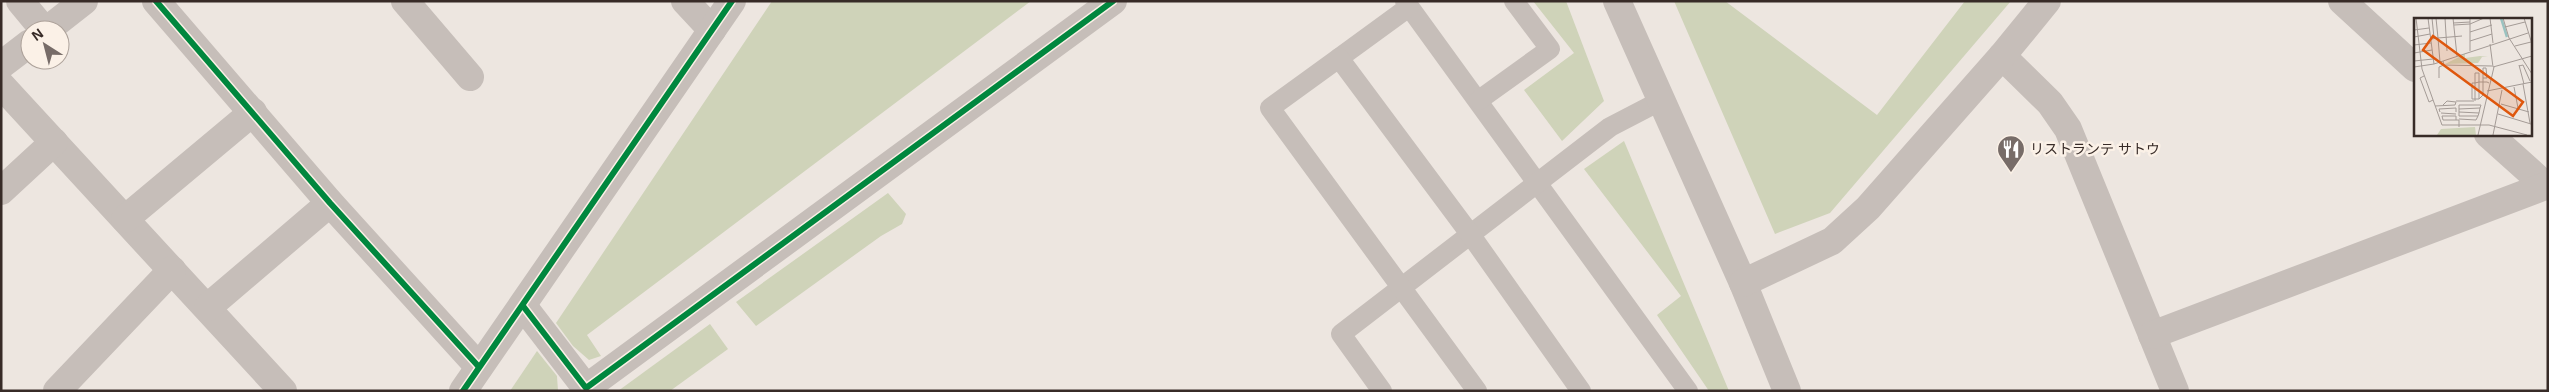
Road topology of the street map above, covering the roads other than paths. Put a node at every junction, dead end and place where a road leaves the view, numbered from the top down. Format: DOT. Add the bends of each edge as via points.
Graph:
graph roads {
  1 [pos="20,1"];
  2 [pos="84,1"];
  3 [pos="156,1"];
  4 [pos="405,1"];
  5 [pos="685,1"];
  6 [pos="732,1"];
  7 [pos="1112,1"];
  8 [pos="1514,1"];
  9 [pos="1617,1"];
  10 [pos="2047,1"];
  11 [pos="2342,1"];
  12 [pos="1407,4"];
  13 [pos="36,20"];
  14 [pos="58,20"];
  15 [pos="712,30"];
  16 [pos="20,51"];
  17 [pos="2002,56"];
  18 [pos="1339,58"];
  19 [pos="1,65"];
  20 [pos="2414,67"];
  21 [pos="470,77"];
  22 [pos="1,85"];
  23 [pos="1478,100"];
  24 [pos="1662,100"];
  25 [pos="253,112"];
  26 [pos="2489,135"];
  27 [pos="54,142"];
  28 [pos="1538,182"];
  29 [pos="2547,186"];
  30 [pos="1,191"];
  31 [pos="330,203"];
  32 [pos="125,219"];
  33 [pos="1470,234"];
  34 [pos="172,270"];
  35 [pos="1743,283"];
  36 [pos="1401,287"];
  37 [pos="523,306"];
  38 [pos="208,307"];
  39 [pos="2152,334"];
  40 [pos="479,368"];
  41 [pos="585,389"];
  42 [pos="57,391"];
  43 [pos="284,391"];
  44 [pos="463,391"];
  45 [pos="1382,391"];
  46 [pos="1477,391"];
  47 [pos="1581,391"];
  48 [pos="1688,391"];
  49 [pos="1787,391"];
  50 [pos="2175,391"];
  1 -- 13 [label="street"];
  2 -- 14 [label="street"];
  3 -- 25 [label="street"];
  4 -- 21 [label="street"];
  5 -- 15 [label="street"];
  6 -- 15 [label="street"];
  7 -- 41 [label="street"];
  8 -- 23 [label="lane" via="1550,49"];
  9 -- 24 [label="street"];
  10 -- 17 [label="street"];
  11 -- 20 [label="street"];
  12 -- 18 [label="lane"];
  12 -- 23 [label="lane"];
  15 -- 37 [label="street"];
  16 -- 19 [label="street"];
  17 -- 35 [label="street" via="1868,208 1832,241"];
  17 -- 39 [label="street" via="2050,103 2068,129"];
  18 -- 33 [label="lane"];
  18 -- 36 [label="lane" via="1270,108"];
  22 -- 27 [label="street"];
  23 -- 28 [label="lane"];
  24 -- 28 [label="lane" via="1610,127"];
  24 -- 35 [label="street"];
  25 -- 31 [label="street"];
  25 -- 32 [label="street"];
  26 -- 29 [label="street"];
  27 -- 30 [label="street"];
  27 -- 32 [label="street"];
  28 -- 33 [label="lane"];
  28 -- 48 [label="lane"];
  29 -- 39 [label="street"];
  31 -- 38 [label="street"];
  31 -- 40 [label="street"];
  32 -- 34 [label="street"];
  33 -- 36 [label="lane"];
  33 -- 47 [label="lane"];
  34 -- 38 [label="street"];
  34 -- 42 [label="street"];
  35 -- 49 [label="street"];
  36 -- 45 [label="lane" via="1341,334"];
  36 -- 46 [label="lane"];
  37 -- 40 [label="street"];
  37 -- 41 [label="street"];
  38 -- 43 [label="street"];
  39 -- 50 [label="street"];
  40 -- 44 [label="street"];
}
